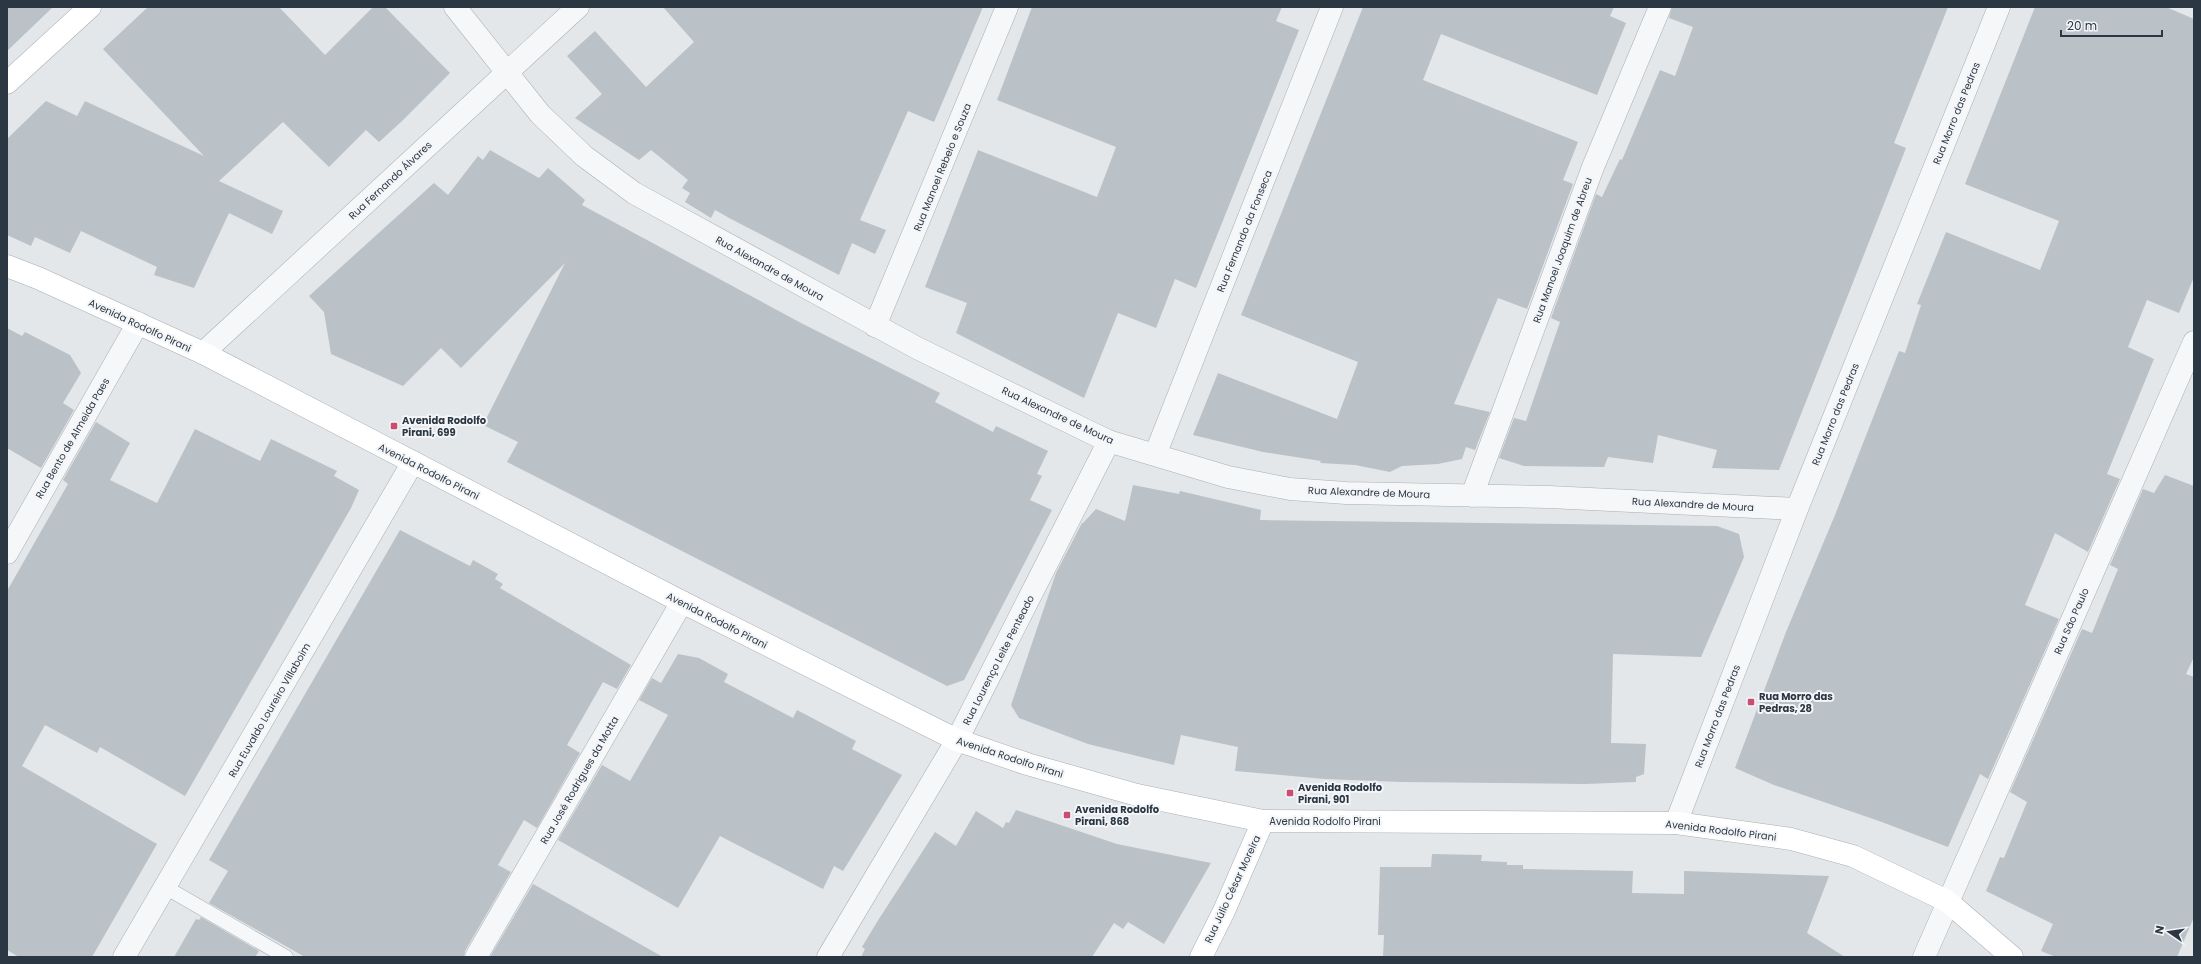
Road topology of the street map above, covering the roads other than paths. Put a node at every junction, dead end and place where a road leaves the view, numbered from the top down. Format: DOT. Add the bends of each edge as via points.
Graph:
graph roads {
  1 [pos="90,7"];
  2 [pos="455,7"];
  3 [pos="578,7"];
  4 [pos="1007,7"];
  5 [pos="1332,7"];
  6 [pos="1660,7"];
  7 [pos="1999,7"];
  8 [pos="505,72"];
  9 [pos="7,83"];
  10 [pos="7,266"];
  11 [pos="138,323"];
  12 [pos="876,326"];
  13 [pos="2194,342"];
  14 [pos="203,353"];
  15 [pos="1109,441"];
  16 [pos="1155,455"];
  17 [pos="413,462"];
  18 [pos="1472,496"];
  19 [pos="1798,509"];
  20 [pos="7,553"];
  21 [pos="682,602"];
  22 [pos="957,740"];
  23 [pos="1263,821"];
  24 [pos="1676,823"];
  25 [pos="165,887"];
  26 [pos="1947,901"];
  27 [pos="124,957"];
  28 [pos="286,957"];
  29 [pos="476,957"];
  30 [pos="828,957"];
  31 [pos="1201,957"];
  32 [pos="1924,957"];
  33 [pos="2012,957"];
  1 -- 9 [label="main road"];
  2 -- 8 [label="street, Rua Alexandre de Moura"];
  3 -- 8 [label="street, Rua Fernando Álvares"];
  4 -- 12 [label="street, Rua Manoel Rebelo e Souza"];
  5 -- 16 [label="street, Rua Fernando da Fonseca"];
  6 -- 18 [label="street, Rua Manoel Joaquim de Abreu" via="1593,167"];
  7 -- 19 [label="street, Rua Morro das Pedras"];
  8 -- 12 [label="street, Rua Alexandre de Moura" via="540,114 584,156 634,193"];
  8 -- 14 [label="street, Rua Fernando Álvares"];
  10 -- 11 [label="main road, Avenida Rodolfo Pirani"];
  11 -- 14 [label="main road, Avenida Rodolfo Pirani"];
  11 -- 20 [label="street, Rua Bento de Almeida Paes"];
  12 -- 15 [label="street, Rua Alexandre de Moura"];
  13 -- 26 [label="street, Rua São Paulo"];
  14 -- 17 [label="main road, Avenida Rodolfo Pirani"];
  15 -- 16 [label="street, Rua Alexandre de Moura"];
  15 -- 22 [label="street, Rua Lourenço Leite Penteado"];
  16 -- 18 [label="street, Rua Alexandre de Moura" via="1228,477 1290,488 1346,493"];
  17 -- 21 [label="main road, Avenida Rodolfo Pirani"];
  17 -- 25 [label="street, Rua Euvaldo Loureiro Villaboim"];
  18 -- 19 [label="street, Rua Alexandre de Moura" via="1549,497"];
  19 -- 24 [label="street, Rua Morro das Pedras"];
  21 -- 22 [label="main road, Avenida Rodolfo Pirani"];
  21 -- 29 [label="street, Rua José Rodrigues da Motta"];
  22 -- 23 [label="main road, Avenida Rodolfo Pirani" via="1027,764 1137,795"];
  22 -- 30 [label="street, Rua Lourenço Leite Penteado"];
  23 -- 24 [label="main road, Avenida Rodolfo Pirani"];
  23 -- 31 [label="main road, Rua Júlio César Moreira" via="1224,912"];
  24 -- 26 [label="main road, Avenida Rodolfo Pirani" via="1791,839 1846,854"];
  25 -- 27 [label="street, Rua Euvaldo Loureiro Villaboim"];
  25 -- 28 [label="lane"];
  26 -- 32 [label="street, Rua São Paulo"];
  26 -- 33 [label="main road, Avenida Rodolfo Pirani"];
}
